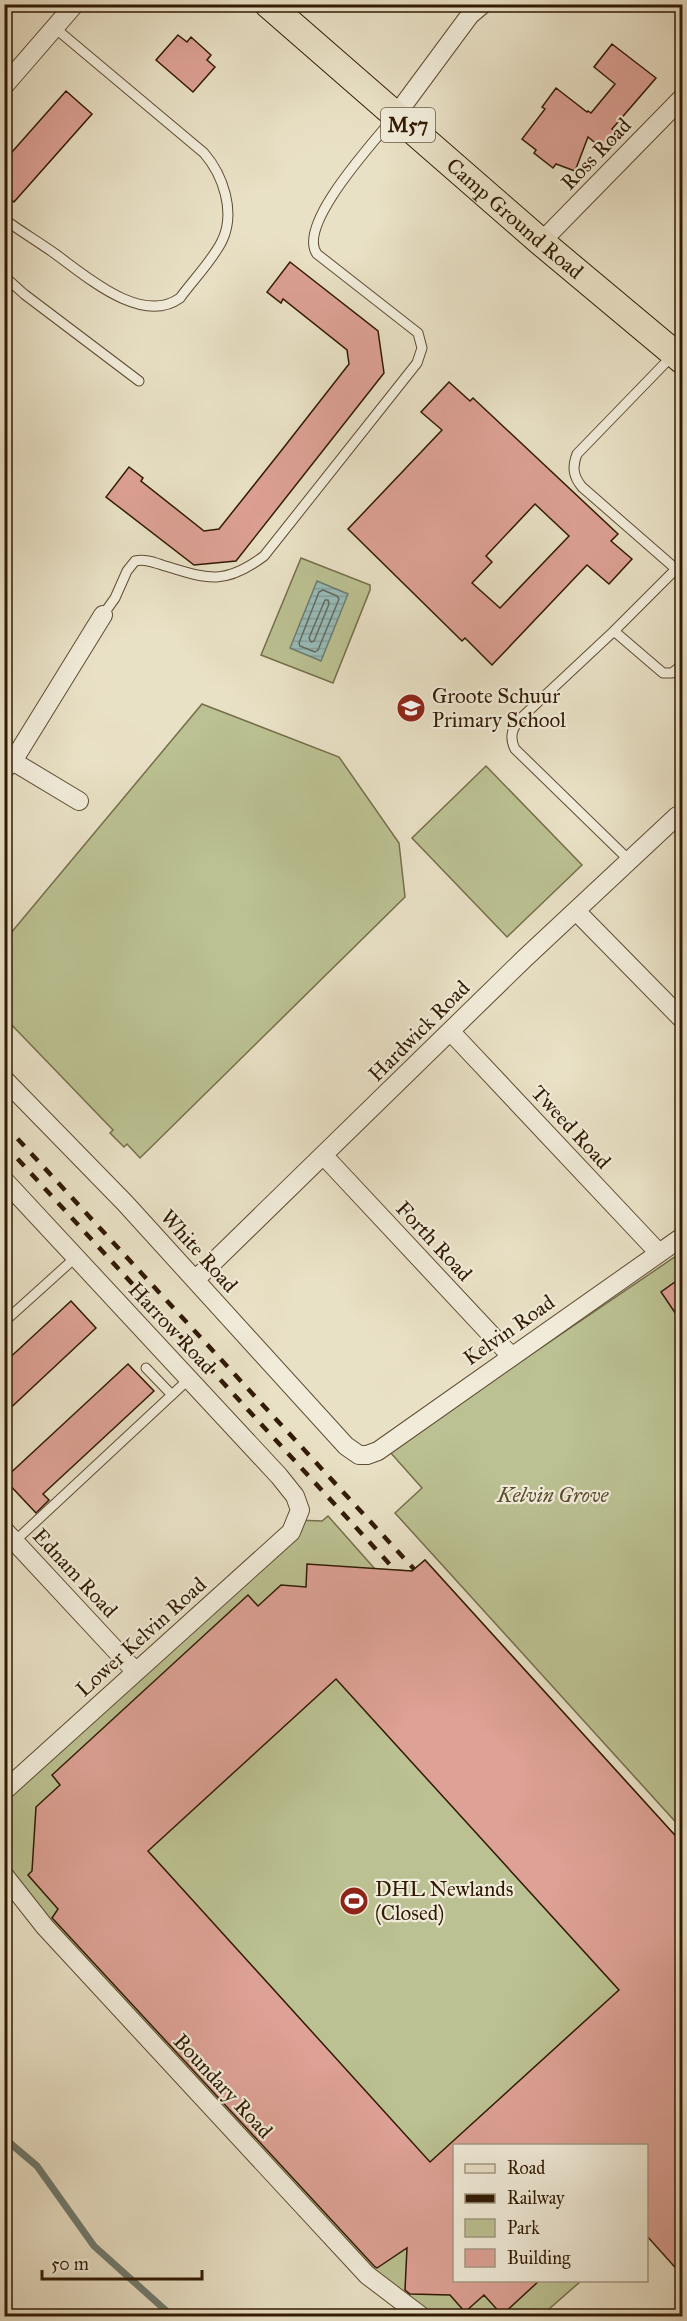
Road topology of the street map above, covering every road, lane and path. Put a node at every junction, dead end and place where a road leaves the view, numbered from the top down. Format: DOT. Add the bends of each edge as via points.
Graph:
graph roads {
  1 [pos="75,4"];
  2 [pos="268,4"];
  3 [pos="483,4"];
  4 [pos="54,28"];
  5 [pos="7,78"];
  6 [pos="682,98"];
  7 [pos="396,115"];
  8 [pos="4,219"];
  9 [pos="541,242"];
  10 [pos="4,276"];
  11 [pos="678,357"];
  12 [pos="140,381"];
  13 [pos="679,566"];
  14 [pos="103,615"];
  15 [pos="614,631"];
  16 [pos="682,665"];
  17 [pos="7,762"];
  18 [pos="79,801"];
  19 [pos="677,816"];
  20 [pos="630,861"];
  21 [pos="577,912"];
  22 [pos="682,1019"];
  23 [pos="451,1032"];
  24 [pos="4,1079"];
  25 [pos="324,1156"];
  26 [pos="4,1180"];
  27 [pos="682,1237"];
  28 [pos="659,1254"];
  29 [pos="76,1257"];
  30 [pos="195,1280"];
  31 [pos="4,1322"];
  32 [pos="511,1356"];
  33 [pos="146,1368"];
  34 [pos="189,1379"];
  35 [pos="172,1395"];
  36 [pos="359,1455"];
  37 [pos="300,1510"];
  38 [pos="10,1536"];
  39 [pos="136,1672"];
  40 [pos="4,1791"];
  41 [pos="4,1875"];
  42 [pos="421,2316"];
  1 -- 4 [label="street"];
  2 -- 7 [label="main road, Camp Ground Road / M57"];
  3 -- 7 [label="street" via="470,15"];
  4 -- 5 [label="street"];
  4 -- 8 [label="lane" via="204,153 221,179 226,231 222,242 180,297 172,303 150,306 129,301 95,283"];
  6 -- 9 [label="street, Ross Road"];
  7 -- 9 [label="main road, Camp Ground Road / M57"];
  7 -- 14 [label="lane" via="339,185 321,216 313,245 324,261 418,333 422,348 417,363 264,556 236,574 217,578 147,560 135,561"];
  9 -- 11 [label="main road, Camp Ground Road / M57"];
  10 -- 12 [label="lane"];
  11 -- 13 [label="lane" via="578,454 573,464 575,478 582,487"];
  13 -- 15 [label="lane"];
  14 -- 17 [label="street"];
  15 -- 16 [label="lane" via="663,673 672,673"];
  15 -- 20 [label="lane" via="516,723 511,736 515,749"];
  17 -- 18 [label="street"];
  19 -- 20 [label="street, Hardwick Road"];
  20 -- 21 [label="street, Hardwick Road"];
  21 -- 22 [label="street"];
  21 -- 23 [label="street, Hardwick Road"];
  23 -- 25 [label="street, Hardwick Road"];
  23 -- 28 [label="street, Tweed Road"];
  24 -- 30 [label="street, White Road"];
  25 -- 30 [label="street, Hardwick Road"];
  25 -- 32 [label="street, Forth Road"];
  26 -- 29 [label="street, Harrow Road"];
  27 -- 28 [label="street, Kelvin Road"];
  28 -- 32 [label="street, Kelvin Road"];
  29 -- 31 [label="lane"];
  29 -- 34 [label="street, Harrow Road"];
  30 -- 36 [label="street, White Road" via="308,1407"];
  32 -- 36 [label="street, Kelvin Road" via="378,1450"];
  33 -- 35 [label="lane"];
  34 -- 35 [label="lane"];
  34 -- 37 [label="street, Harrow Road" via="279,1476 295,1496"];
  35 -- 38 [label="lane"];
  37 -- 39 [label="street, Lower Kelvin Road" via="291,1532"];
  38 -- 39 [label="street, Ednam Road"];
  39 -- 40 [label="street, Lower Kelvin Road"];
  41 -- 42 [label="street, Boundary Road" via="45,1927 367,2275"];
}
